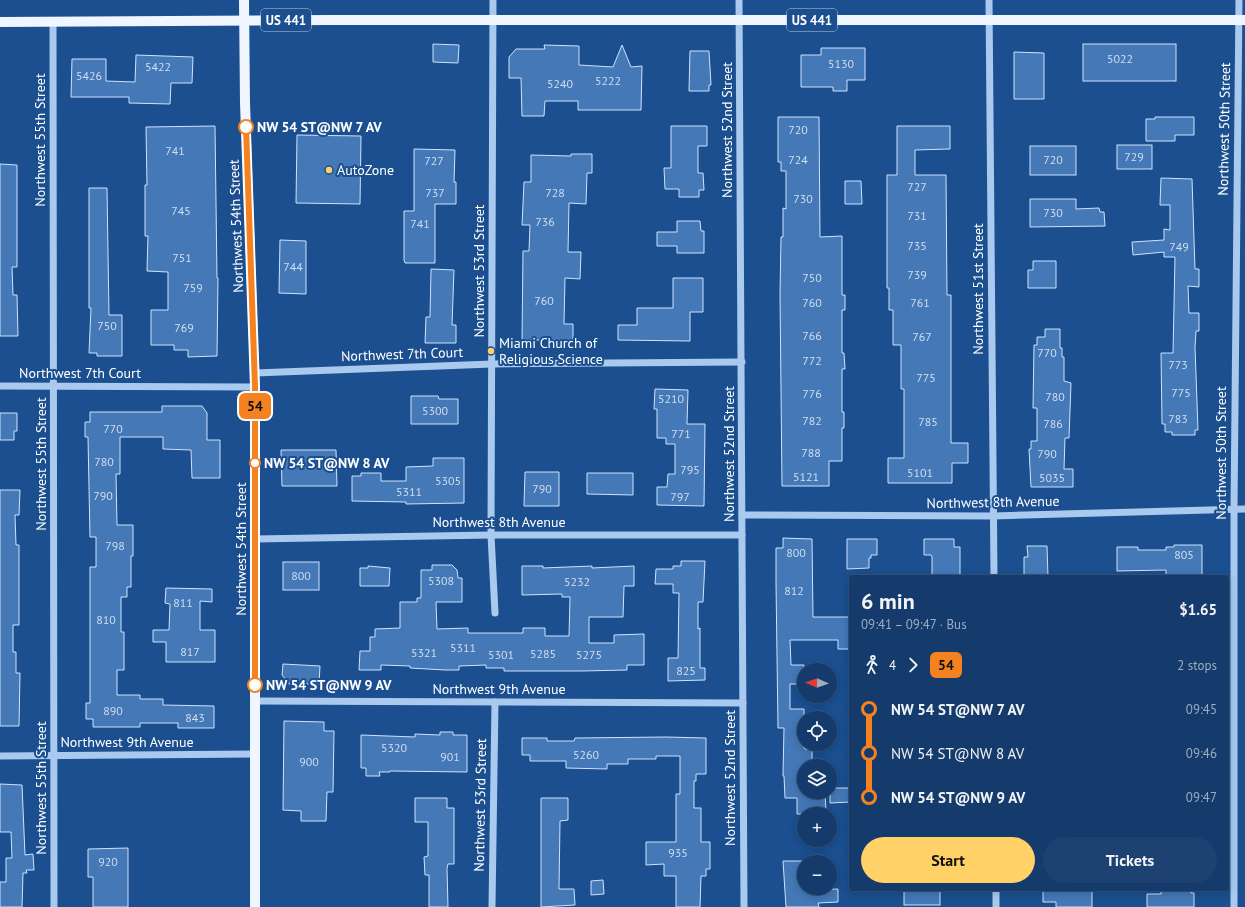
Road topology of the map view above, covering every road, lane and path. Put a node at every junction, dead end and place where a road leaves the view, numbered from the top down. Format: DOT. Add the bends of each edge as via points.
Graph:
graph roads {
  1 [pos="244,0"];
  2 [pos="493,0"];
  3 [pos="739,0"];
  4 [pos="988,0"];
  5 [pos="1239,0"];
  6 [pos="244,20"];
  7 [pos="492,20"];
  8 [pos="739,20"];
  9 [pos="989,20"];
  10 [pos="1242,20"];
  11 [pos="53,21"];
  12 [pos="0,22"];
  13 [pos="742,362"];
  14 [pos="492,364"];
  15 [pos="255,372"];
  16 [pos="0,386"];
  17 [pos="54,387"];
  18 [pos="255,387"];
  19 [pos="1234,509"];
  20 [pos="1245,509"];
  21 [pos="742,515"];
  22 [pos="993,516"];
  23 [pos="491,535"];
  24 [pos="742,535"];
  25 [pos="255,539"];
  26 [pos="994,575"];
  27 [pos="495,613"];
  28 [pos="255,700"];
  29 [pos="495,702"];
  30 [pos="743,703"];
  31 [pos="255,754"];
  32 [pos="0,756"];
  33 [pos="54,756"];
  34 [pos="996,891"];
  35 [pos="54,907"];
  36 [pos="255,907"];
  37 [pos="492,907"];
  38 [pos="744,907"];
  39 [pos="996,907"];
  40 [pos="1234,907"];
  1 -- 6 [label="main road, Northwest 54th Street"];
  2 -- 7 [label="street, Northwest 53rd Street"];
  3 -- 8 [label="street, Northwest 52nd Street"];
  4 -- 9 [label="street, Northwest 51st Street"];
  5 -- 10 [label="street, Northwest 50th Street"];
  6 -- 7 [label="main road, US 441"];
  6 -- 11 [label="main road, US 441"];
  6 -- 15 [label="main road, Northwest 54th Street"];
  7 -- 8 [label="main road, US 441"];
  7 -- 14 [label="street, Northwest 53rd Street"];
  8 -- 9 [label="main road, US 441"];
  8 -- 13 [label="street, Northwest 52nd Street"];
  9 -- 10 [label="main road, US 441"];
  9 -- 22 [label="street, Northwest 51st Street"];
  10 -- 19 [label="street, Northwest 50th Street"];
  11 -- 12 [label="main road, US 441"];
  11 -- 17 [label="street, Northwest 55th Street"];
  13 -- 14 [label="street, Northwest 7th Court"];
  13 -- 21 [label="street, Northwest 52nd Street"];
  14 -- 15 [label="street, Northwest 7th Court"];
  14 -- 23 [label="street, Northwest 53rd Street"];
  15 -- 18 [label="main road, Northwest 54th Street"];
  16 -- 17 [label="street, Northwest 7th Court"];
  17 -- 18 [label="street, Northwest 7th Court"];
  17 -- 33 [label="street, Northwest 55th Street"];
  18 -- 25 [label="main road, Northwest 54th Street"];
  19 -- 20 [label="street, Northwest 8th Avenue"];
  19 -- 22 [label="street, Northwest 8th Avenue"];
  19 -- 40 [label="street, Northwest 50th Street"];
  21 -- 22 [label="street, Northwest 8th Avenue"];
  21 -- 24 [label="street, Northwest 52nd Street"];
  22 -- 26 [label="street, Northwest 51st Street"];
  23 -- 24 [label="street, Northwest 8th Avenue"];
  23 -- 25 [label="street, Northwest 8th Avenue"];
  23 -- 27 [label="street, Northwest 53rd Street"];
  24 -- 30 [label="street, Northwest 52nd Street"];
  25 -- 28 [label="main road, Northwest 54th Street"];
  28 -- 29 [label="street, Northwest 9th Avenue"];
  28 -- 31 [label="main road, Northwest 54th Street"];
  29 -- 30 [label="street, Northwest 9th Avenue"];
  29 -- 37 [label="street, Northwest 53rd Street"];
  30 -- 38 [label="street, Northwest 52nd Street"];
  31 -- 33 [label="street, Northwest 9th Avenue"];
  31 -- 36 [label="main road, Northwest 54th Street"];
  32 -- 33 [label="street, Northwest 9th Avenue"];
  33 -- 35 [label="street, Northwest 55th Street"];
  34 -- 39 [label="street"];
}
